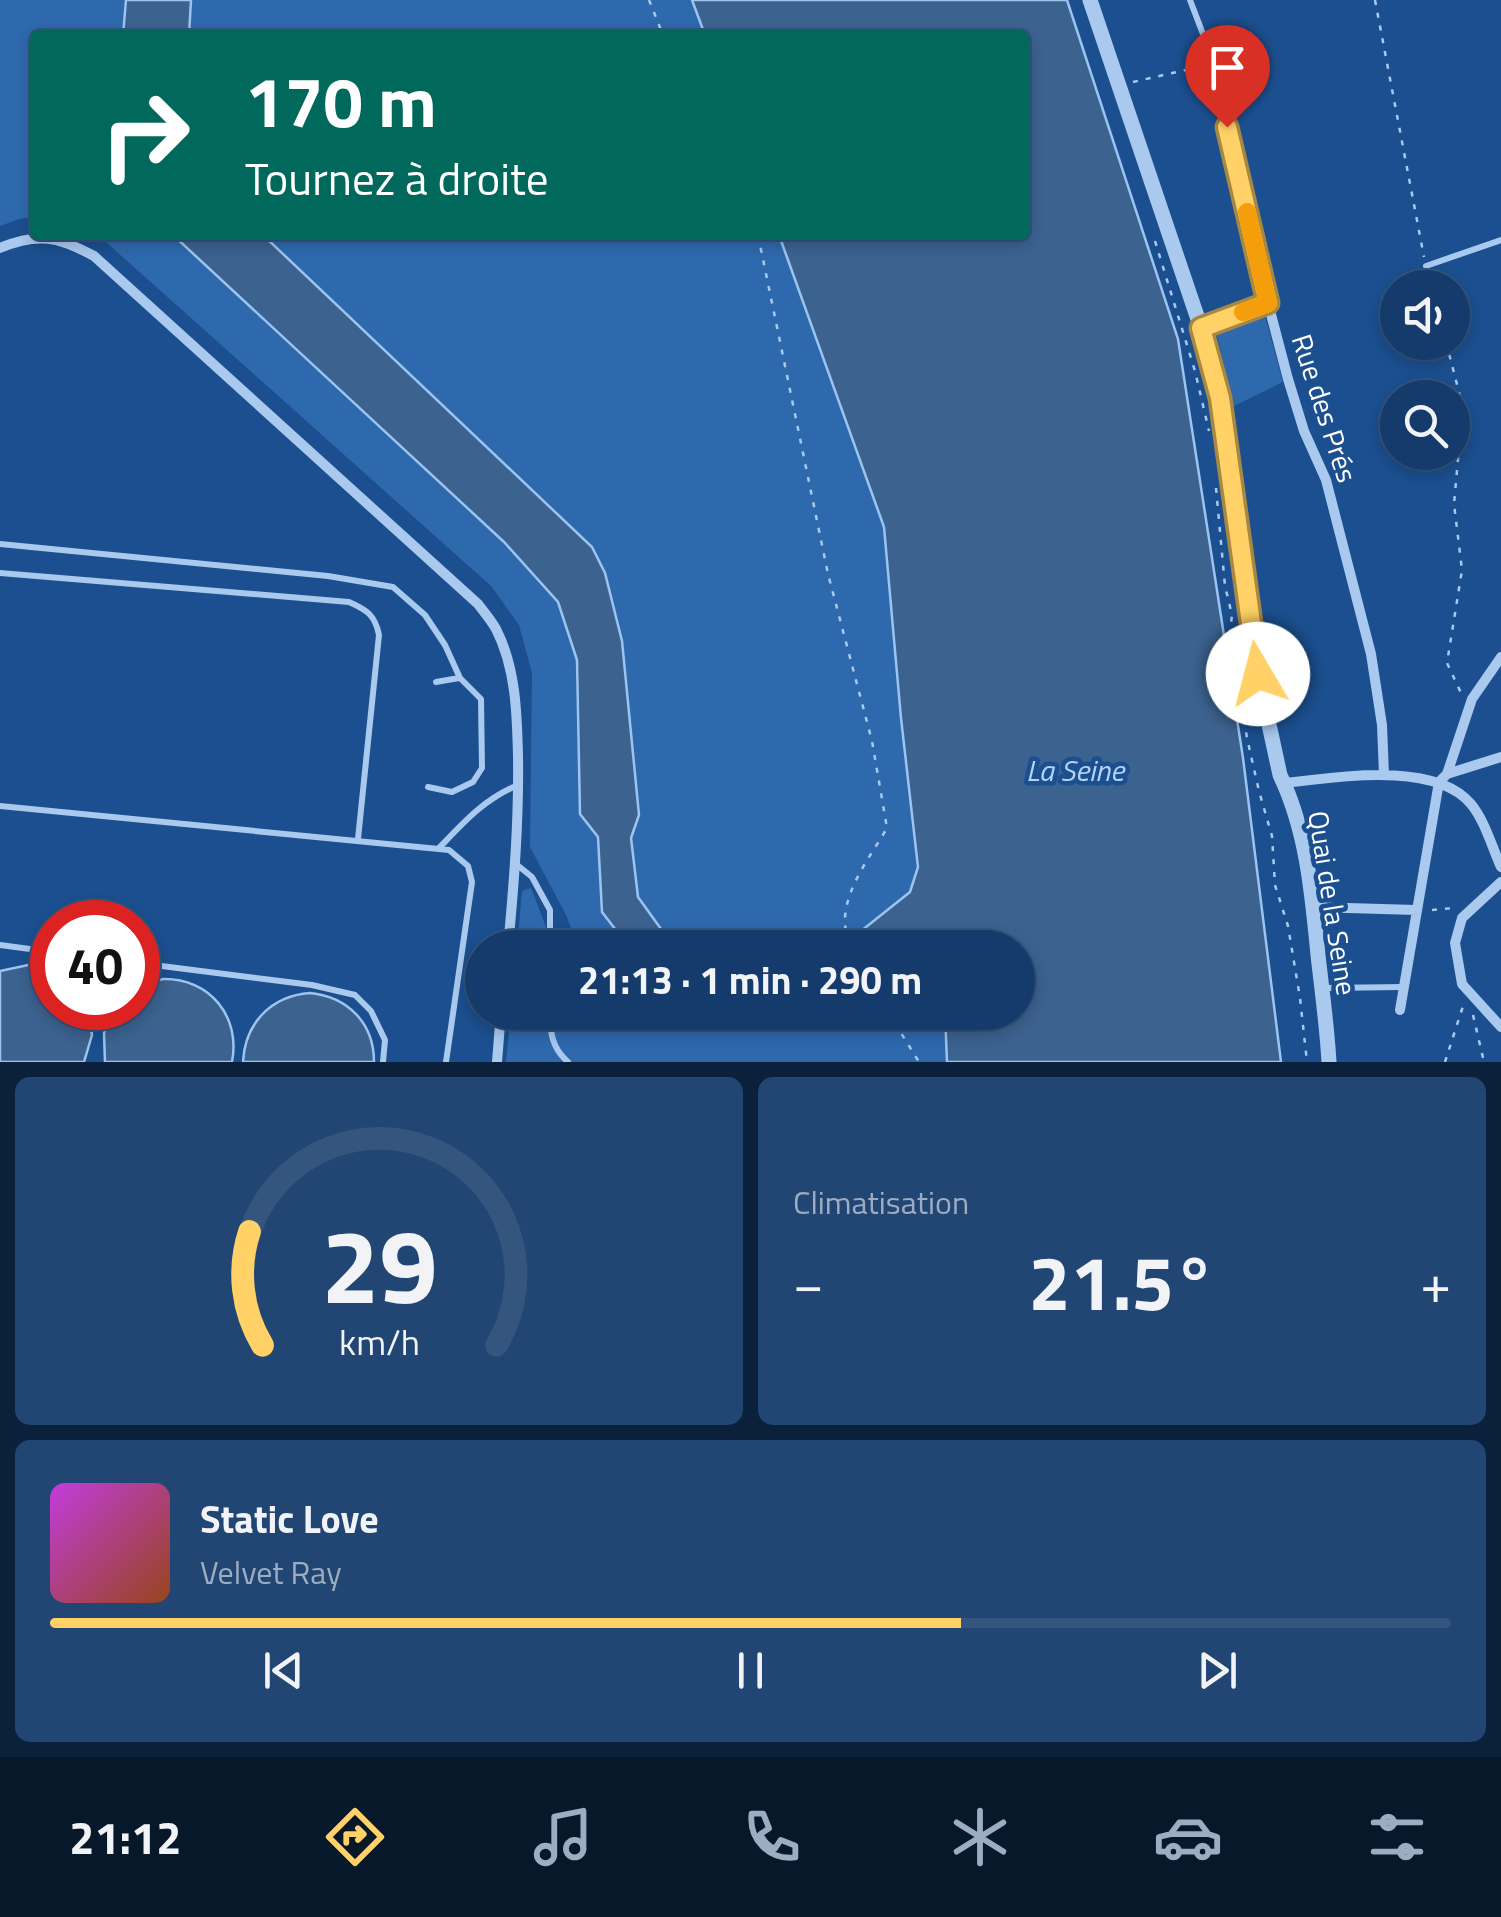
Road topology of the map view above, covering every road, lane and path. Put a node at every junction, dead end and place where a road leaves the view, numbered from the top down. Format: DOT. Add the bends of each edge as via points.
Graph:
graph roads {
  1 [pos="649,0"];
  2 [pos="1090,0"];
  3 [pos="1190,0"];
  4 [pos="1375,0"];
  5 [pos="661,30"];
  6 [pos="1214,63"];
  7 [pos="1119,86"];
  8 [pos="1219,92"];
  9 [pos="30,239"];
  10 [pos="60,240"];
  11 [pos="759,240"];
  12 [pos="1501,240"];
  13 [pos="1155,242"];
  14 [pos="0,248"];
  15 [pos="1426,266"];
  16 [pos="1427,270"];
  17 [pos="1268,303"];
  18 [pos="1201,328"];
  19 [pos="1451,360"];
  20 [pos="1210,435"];
  21 [pos="1216,486"];
  22 [pos="0,544"];
  23 [pos="0,573"];
  24 [pos="1501,657"];
  25 [pos="460,678"];
  26 [pos="436,682"];
  27 [pos="1468,708"];
  28 [pos="1501,757"];
  29 [pos="1384,775"];
  30 [pos="1443,778"];
  31 [pos="1284,783"];
  32 [pos="518,785"];
  33 [pos="428,788"];
  34 [pos="0,806"];
  35 [pos="1278,822"];
  36 [pos="1268,824"];
  37 [pos="358,840"];
  38 [pos="438,849"];
  39 [pos="516,864"];
  40 [pos="1501,867"];
  41 [pos="1501,882"];
  42 [pos="1476,904"];
  43 [pos="1313,907"];
  44 [pos="1416,910"];
  45 [pos="510,930"];
  46 [pos="550,930"];
  47 [pos="845,930"];
  48 [pos="0,945"];
  49 [pos="30,949"];
  50 [pos="160,966"];
  51 [pos="1403,987"];
  52 [pos="1322,988"];
  53 [pos="1468,993"];
  54 [pos="1400,1010"];
  55 [pos="1501,1027"];
  56 [pos="500,1030"];
  57 [pos="550,1030"];
  58 [pos="899,1030"];
  59 [pos="383,1062"];
  60 [pos="446,1062"];
  61 [pos="496,1062"];
  62 [pos="568,1062"];
  63 [pos="919,1062"];
  64 [pos="1307,1062"];
  65 [pos="1329,1062"];
  66 [pos="1444,1062"];
  67 [pos="1484,1062"];
  1 -- 5 [label="path"];
  2 -- 7 [label="street, Quai de la Seine"];
  3 -- 6 [label="lane, Rue des Prés"];
  4 -- 15 [label="path"];
  6 -- 7 [label="path"];
  6 -- 8 [label="lane, Rue des Prés"];
  7 -- 18 [label="street, Quai de la Seine"];
  8 -- 17 [label="street, Rue des Prés"];
  9 -- 14 [label="street"];
  10 -- 32 [label="street" via="94,256 478,604 496,628 514,690"];
  11 -- 47 [label="path" via="888,828 854,885"];
  12 -- 15 [label="lane"];
  13 -- 20 [label="path"];
  15 -- 16 [label="path"];
  17 -- 18 [label="street"];
  17 -- 29 [label="street, Rue des Prés" via="1304,431 1326,480 1372,654"];
  18 -- 31 [label="street, Quai de la Seine" via="1220,398 1258,674"];
  19 -- 27 [label="path" via="1460,396 1454,504 1462,570 1448,663"];
  21 -- 36 [label="path" via="1230,632"];
  22 -- 25 [label="lane" via="393,587 425,615"];
  23 -- 37 [label="lane" via="349,602 364,609 380,634"];
  24 -- 27 [label="street"];
  25 -- 26 [label="lane"];
  25 -- 33 [label="lane" via="481,699 482,768 473,782 452,792"];
  27 -- 30 [label="street"];
  28 -- 30 [label="street"];
  29 -- 30 [label="street"];
  29 -- 31 [label="street"];
  30 -- 40 [label="street" via="1478,815"];
  30 -- 44 [label="street"];
  31 -- 43 [label="street, Quai de la Seine" via="1304,846"];
  32 -- 38 [label="lane" via="477,808"];
  32 -- 39 [label="street"];
  34 -- 37 [label="lane"];
  35 -- 36 [label="path"];
  36 -- 64 [label="path"];
  37 -- 38 [label="lane"];
  38 -- 60 [label="lane" via="468,866 472,882"];
  39 -- 45 [label="street"];
  39 -- 46 [label="lane" via="532,877 550,910"];
  41 -- 42 [label="street"];
  42 -- 44 [label="path"];
  42 -- 53 [label="street" via="1462,918 1455,943"];
  43 -- 44 [label="street"];
  43 -- 52 [label="street, Quai de la Seine"];
  44 -- 51 [label="street"];
  48 -- 49 [label="lane"];
  50 -- 59 [label="lane" via="355,995 386,1040"];
  51 -- 52 [label="lane"];
  51 -- 54 [label="street"];
  52 -- 65 [label="street, Quai de la Seine"];
  53 -- 55 [label="street"];
  53 -- 66 [label="path"];
  53 -- 67 [label="path"];
  56 -- 61 [label="street"];
  57 -- 62 [label="lane"];
  58 -- 63 [label="path"];
}
